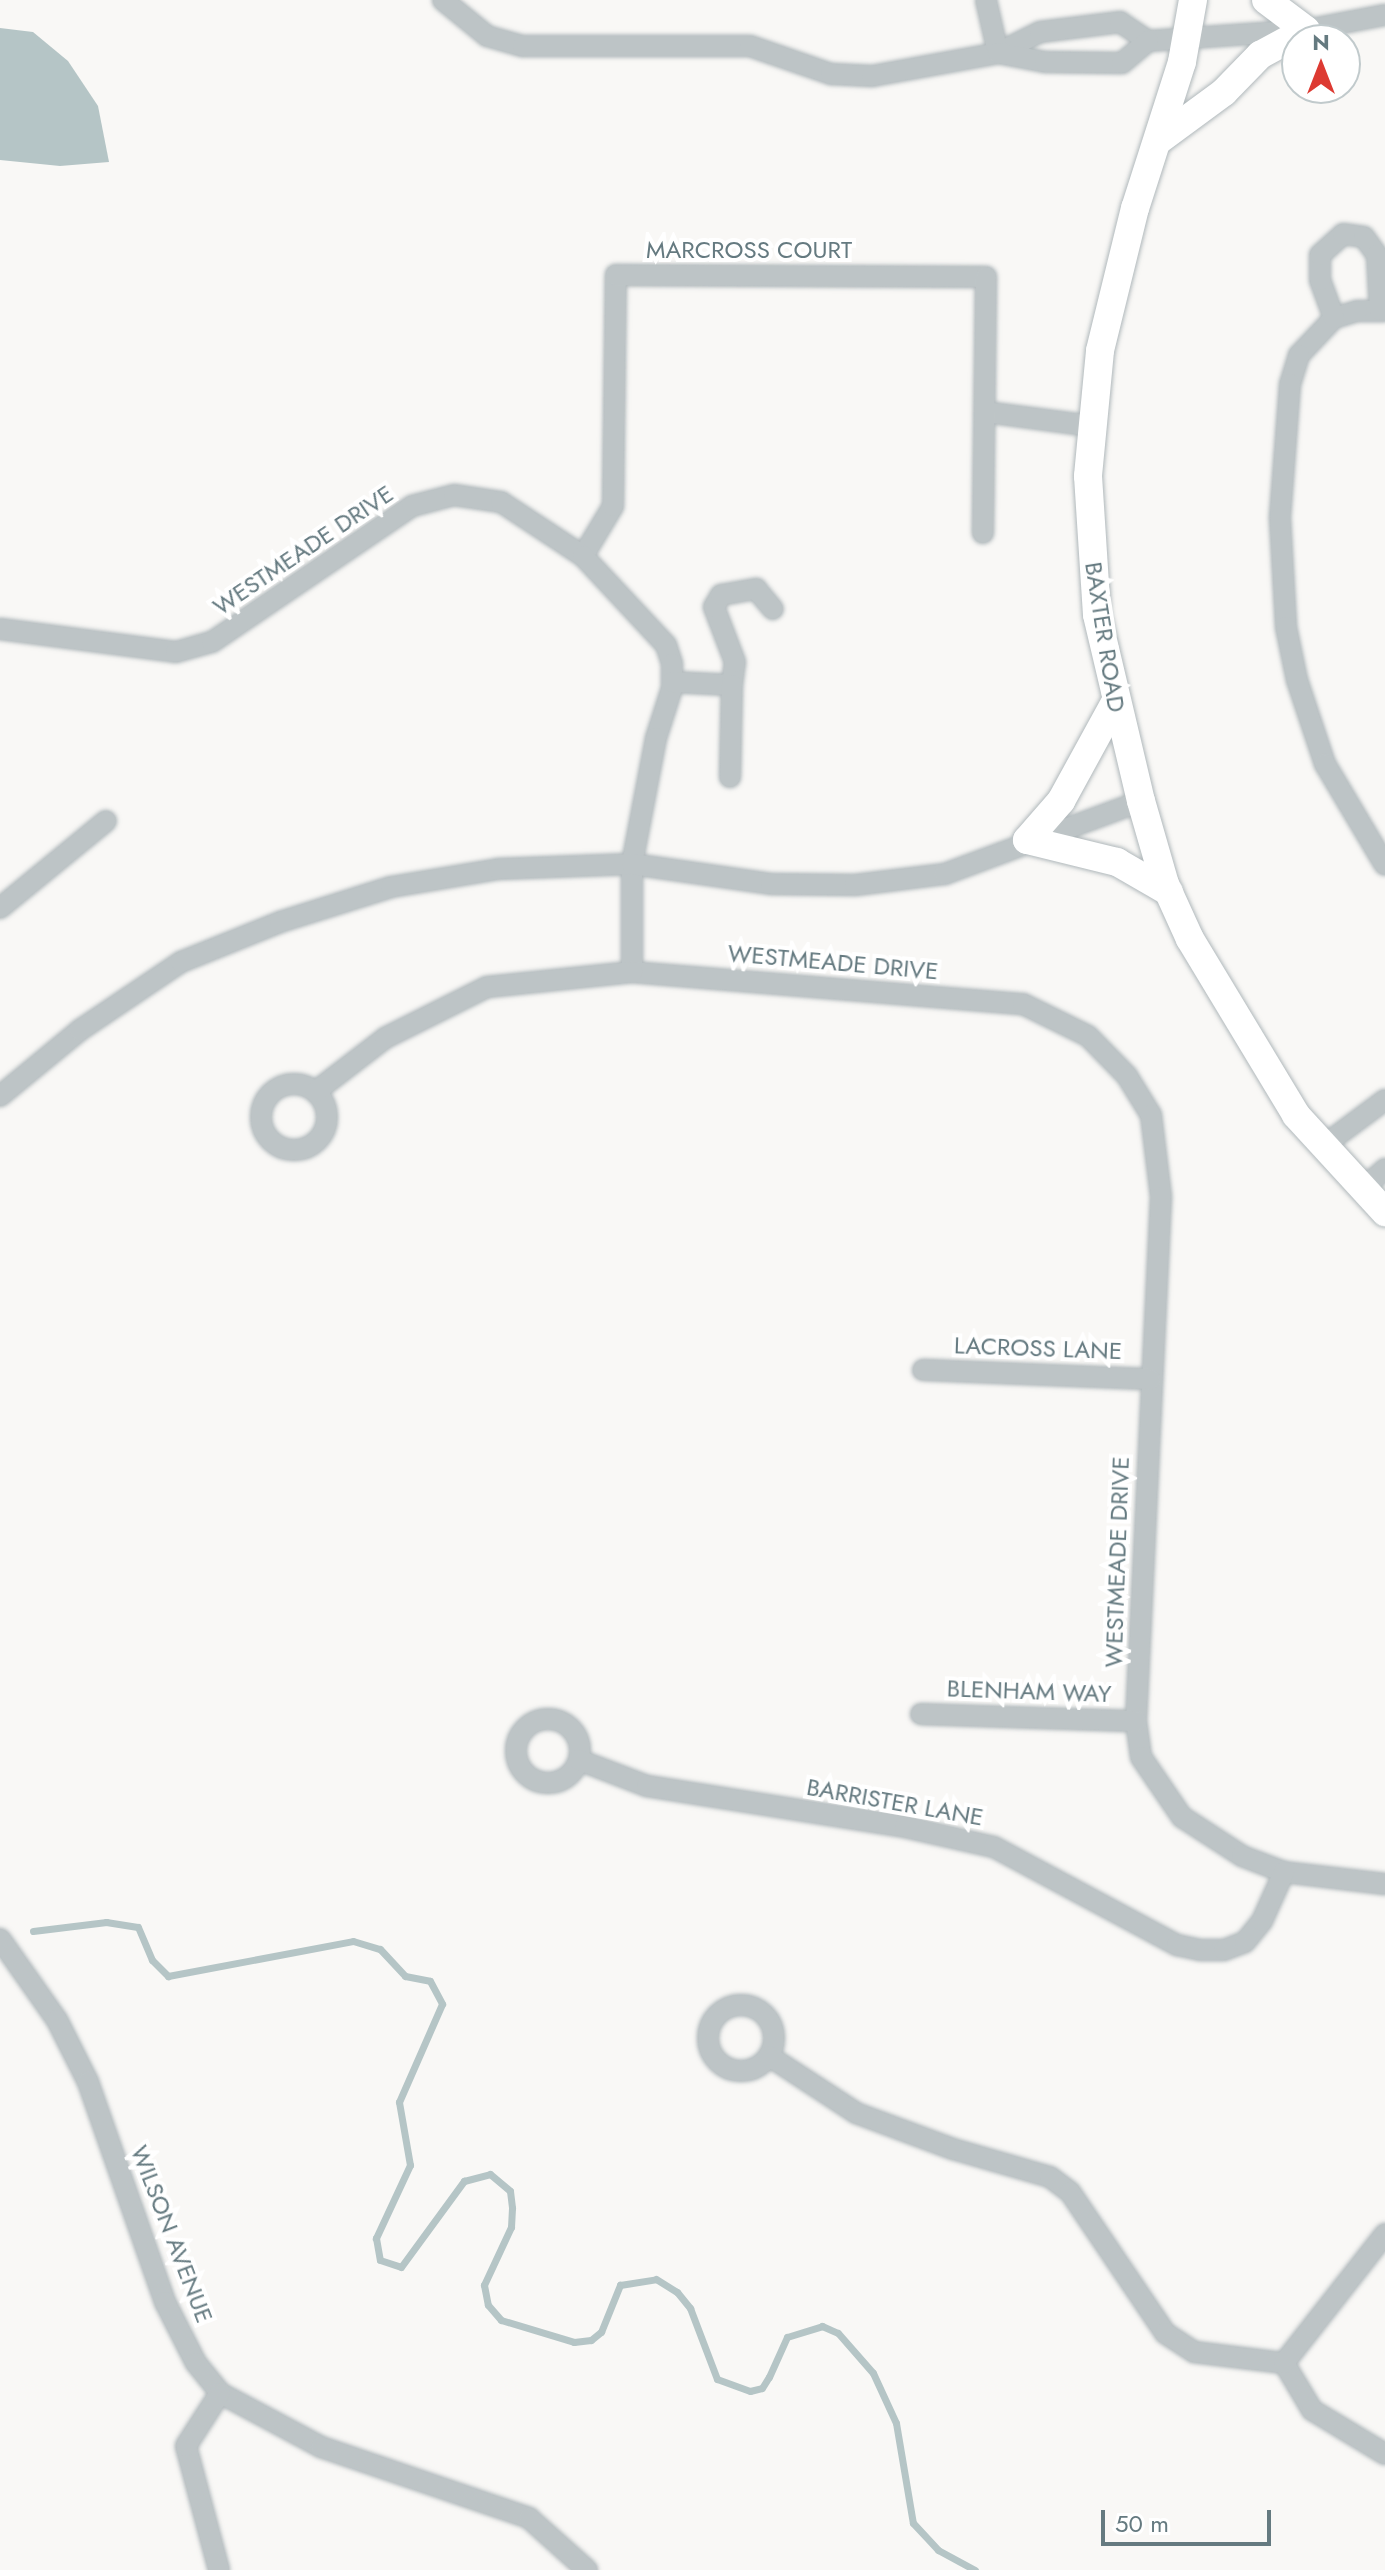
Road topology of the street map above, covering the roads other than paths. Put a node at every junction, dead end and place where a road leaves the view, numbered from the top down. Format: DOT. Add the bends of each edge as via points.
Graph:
graph roads {
  1 [pos="443,0"];
  2 [pos="986,0"];
  3 [pos="1193,0"];
  4 [pos="1266,0"];
  5 [pos="1385,15"];
  6 [pos="1298,24"];
  7 [pos="1338,24"];
  8 [pos="1281,32"];
  9 [pos="1187,40"];
  10 [pos="1148,41"];
  11 [pos="1281,44"];
  12 [pos="998,53"];
  13 [pos="1159,140"];
  14 [pos="1382,310"];
  15 [pos="1334,318"];
  16 [pos="985,412"];
  17 [pos="1091,426"];
  18 [pos="983,533"];
  19 [pos="583,556"];
  20 [pos="773,609"];
  21 [pos="0,629"];
  22 [pos="672,682"];
  23 [pos="732,685"];
  24 [pos="1114,704"];
  25 [pos="730,777"];
  26 [pos="1141,801"];
  27 [pos="106,821"];
  28 [pos="1027,840"];
  29 [pos="632,864"];
  30 [pos="1385,865"];
  31 [pos="1169,892"];
  32 [pos="0,908"];
  33 [pos="632,972"];
  34 [pos="315,1092"];
  35 [pos="0,1096"];
  36 [pos="1385,1100"];
  37 [pos="1323,1146"];
  38 [pos="1385,1169"];
  39 [pos="1361,1190"];
  40 [pos="1385,1212"];
  41 [pos="923,1370"];
  42 [pos="1150,1379"];
  43 [pos="921,1714"];
  44 [pos="1136,1721"];
  45 [pos="579,1760"];
  46 [pos="1284,1872"];
  47 [pos="1385,1884"];
  48 [pos="0,1939"];
  49 [pos="769,2056"];
  50 [pos="1385,2234"];
  51 [pos="1284,2363"];
  52 [pos="220,2393"];
  53 [pos="1385,2454"];
  54 [pos="219,2570"];
  55 [pos="587,2570"];
  1 -- 12 [label="street" via="487,36 523,46 750,46 831,74 872,76"];
  2 -- 12 [label="street"];
  3 -- 9 [label="main road, BAXTER ROAD"];
  4 -- 6 [label="main road"];
  5 -- 7 [label="street"];
  8 -- 9 [label="street"];
  9 -- 10 [label="street"];
  9 -- 13 [label="main road, BAXTER ROAD"];
  10 -- 12 [label="street" via="1122,63 1045,62"];
  10 -- 12 [label="street" via="1120,22 1040,32"];
  11 -- 13 [label="main road" via="1260,55 1224,92"];
  13 -- 17 [label="main road, BAXTER ROAD" via="1111,291"];
  14 -- 15 [label="street"];
  14 -- 15 [label="street" via="1377,255 1364,237 1343,234 1320,255 1320,280"];
  15 -- 30 [label="street" via="1299,355 1290,384 1280,518 1286,627 1325,764"];
  16 -- 17 [label="street"];
  16 -- 18 [label="street, MARCROSS COURT"];
  16 -- 19 [label="street, MARCROSS COURT" via="986,277 616,275 613,506"];
  17 -- 24 [label="main road, BAXTER ROAD" via="1091,548"];
  19 -- 21 [label="street, WESTMEADE DRIVE" via="501,502 454,495 412,506 212,642 176,652"];
  19 -- 22 [label="street, WESTMEADE DRIVE" via="666,645"];
  20 -- 23 [label="street" via="756,589 739,588 721,595 714,607 735,662"];
  22 -- 23 [label="street"];
  22 -- 29 [label="street, WESTMEADE DRIVE"];
  23 -- 25 [label="street"];
  24 -- 26 [label="main road, BAXTER ROAD"];
  24 -- 28 [label="main road" via="1061,801"];
  26 -- 28 [label="street"];
  26 -- 31 [label="main road, BAXTER ROAD"];
  27 -- 32 [label="street"];
  28 -- 29 [label="street" via="945,874 855,885 771,884"];
  28 -- 31 [label="main road" via="1117,862"];
  29 -- 33 [label="street, WESTMEADE DRIVE"];
  29 -- 35 [label="street" via="498,869 391,887 280,922 181,962 80,1030"];
  31 -- 37 [label="main road, BAXTER ROAD" via="1244,1033 1296,1115"];
  33 -- 34 [label="street" via="487,987 385,1038"];
  33 -- 42 [label="street, WESTMEADE DRIVE" via="1023,1004 1088,1036 1151,1115 1159,1152"];
  36 -- 37 [label="street"];
  37 -- 39 [label="main road, BAXTER ROAD"];
  38 -- 39 [label="street"];
  39 -- 40 [label="main road, BAXTER ROAD"];
  41 -- 42 [label="street, LACROSS LANE"];
  42 -- 44 [label="street, WESTMEADE DRIVE"];
  43 -- 44 [label="street, BLENHAM WAY"];
  44 -- 46 [label="street, WESTMEADE DRIVE" via="1141,1757 1182,1817 1242,1856"];
  45 -- 46 [label="street, BARRISTER LANE" via="647,1786 905,1827 994,1847 1177,1945 1200,1950 1224,1950 1245,1942 1262,1921"];
  46 -- 47 [label="street, WESTMEADE DRIVE"];
  48 -- 52 [label="street, WILSON AVENUE" via="57,2020 88,2082 165,2302 196,2363"];
  49 -- 51 [label="street" via="856,2113 1050,2177 1070,2192 1165,2333 1194,2352"];
  50 -- 51 [label="street"];
  51 -- 53 [label="street" via="1312,2410"];
  52 -- 54 [label="street" via="186,2446"];
  52 -- 55 [label="street, WILSON AVENUE" via="321,2447 529,2518"];
}
